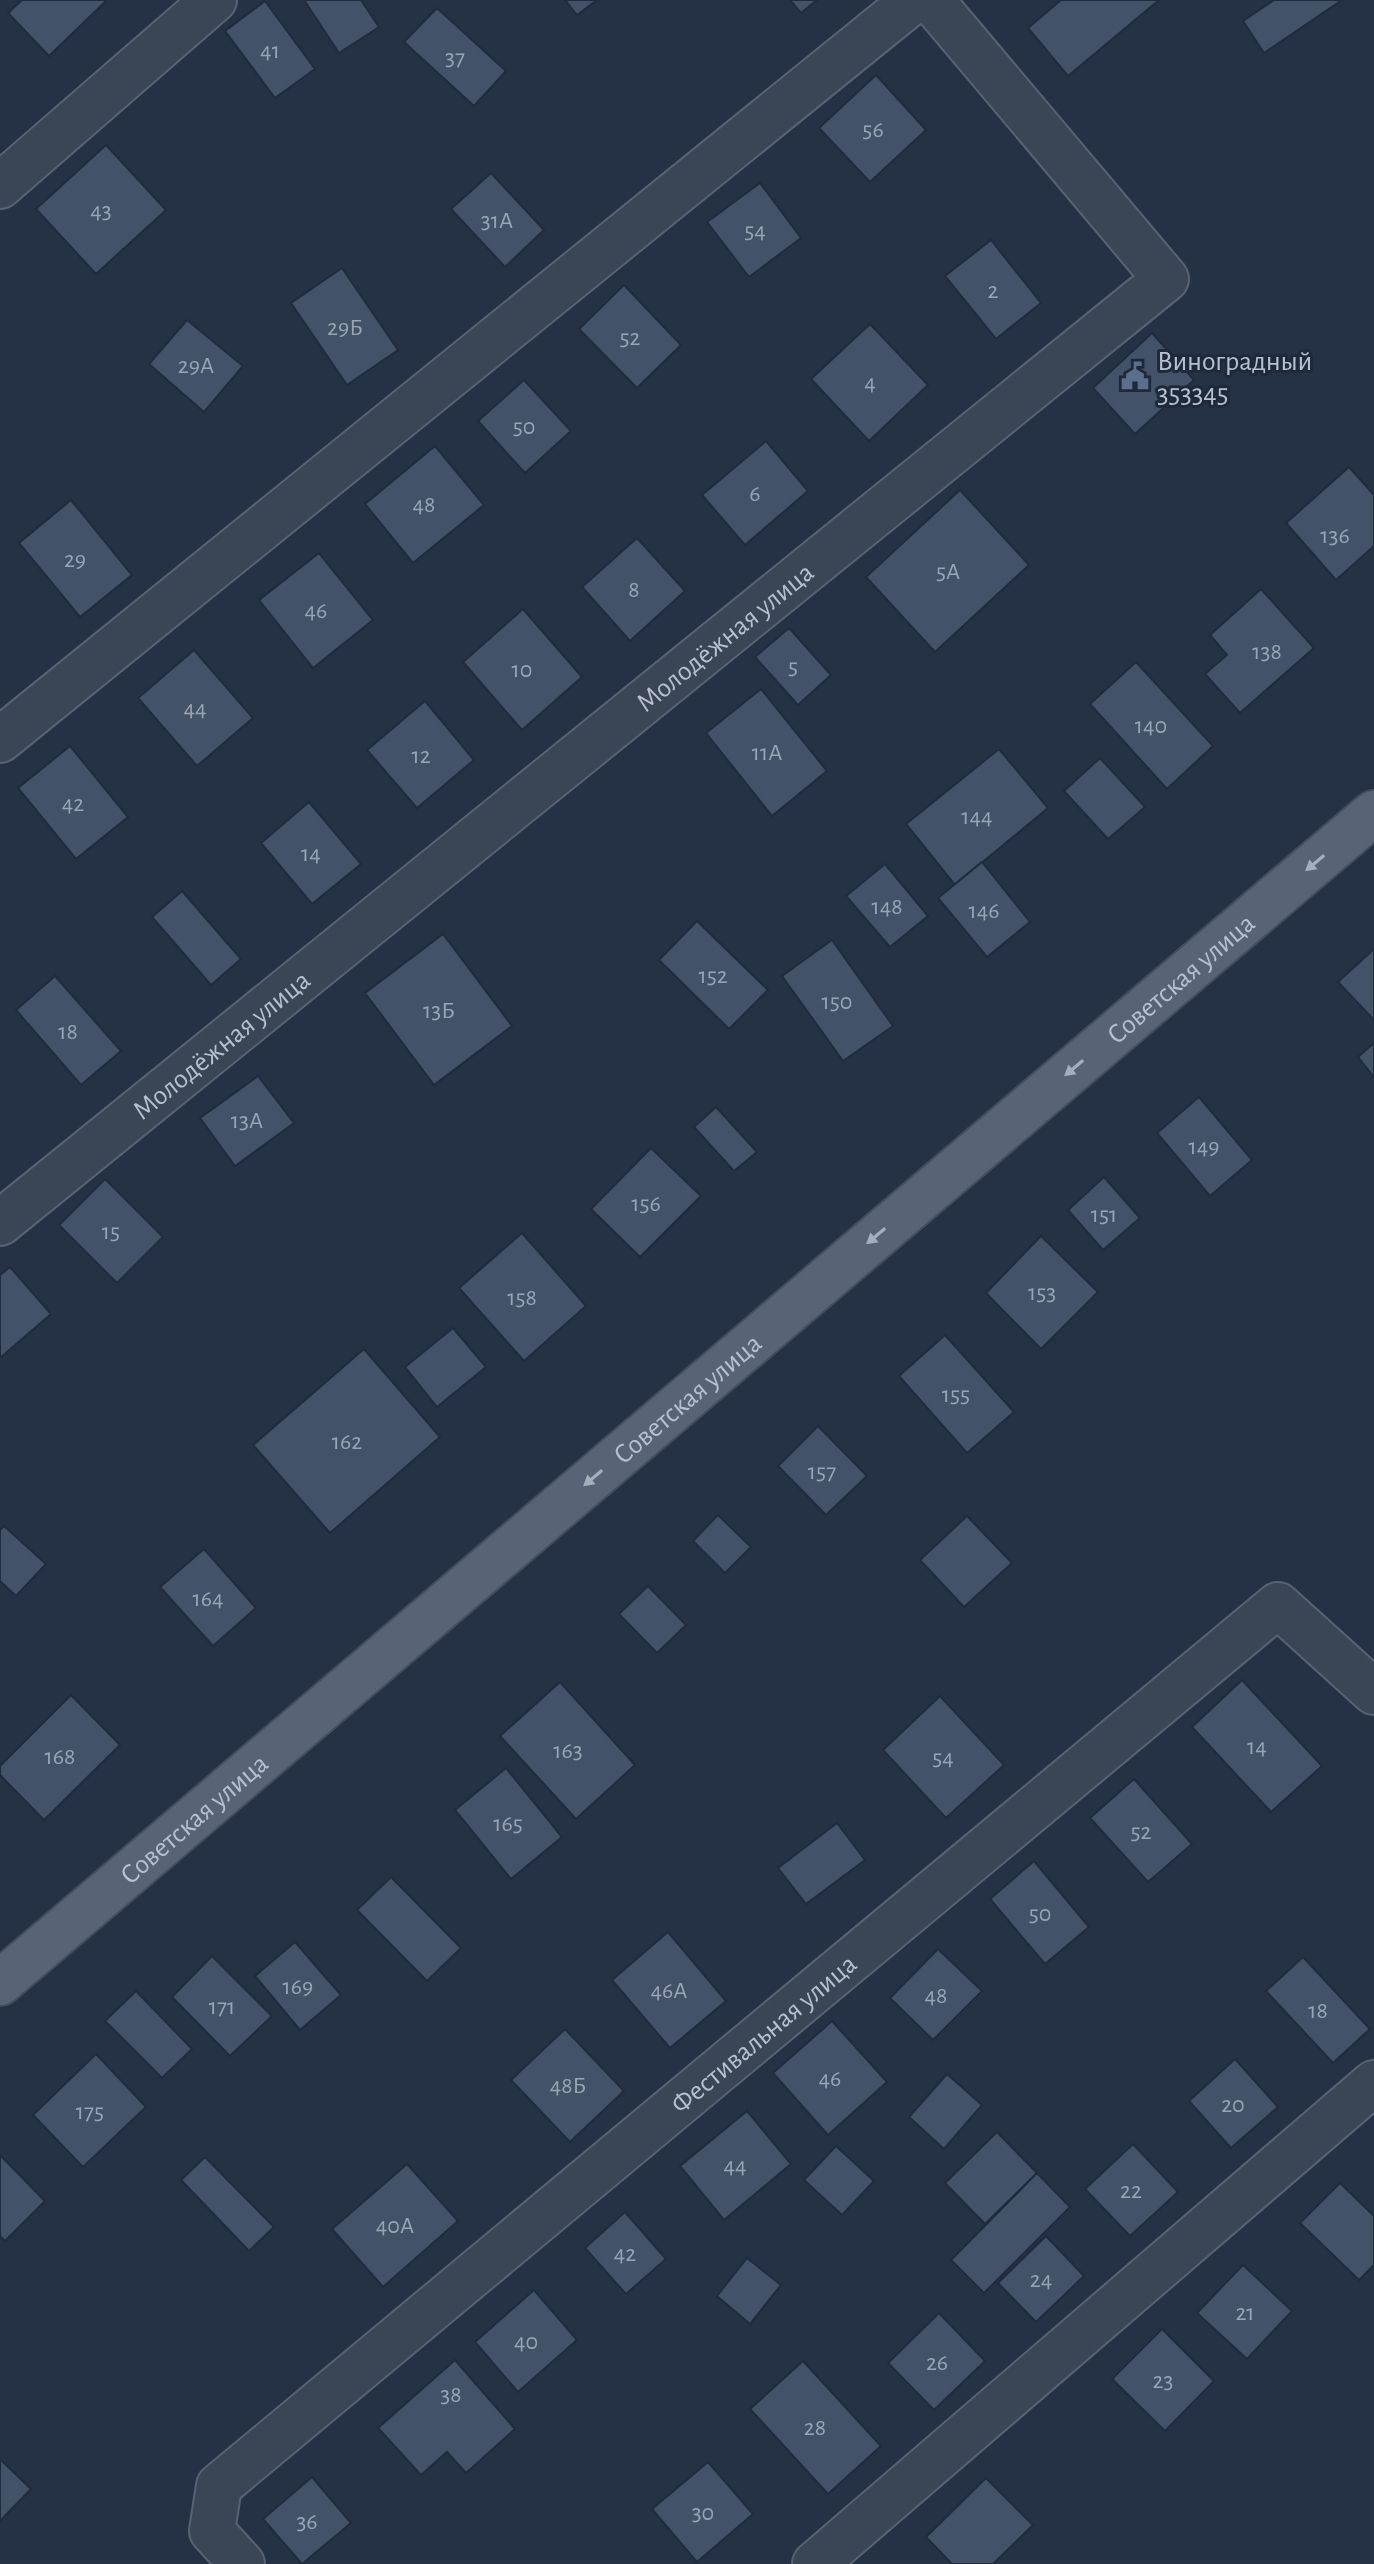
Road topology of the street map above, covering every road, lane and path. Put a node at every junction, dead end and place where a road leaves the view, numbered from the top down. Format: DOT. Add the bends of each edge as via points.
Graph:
graph roads {
  1 [pos="214,0"];
  2 [pos="914,0"];
  3 [pos="931,0"];
  4 [pos="0,186"];
  5 [pos="0,740"];
  6 [pos="1374,813"];
  7 [pos="0,1223"];
  8 [pos="1374,1692"];
  9 [pos="0,1983"];
  10 [pos="1374,2083"];
  11 [pos="242,2564"];
  12 [pos="815,2564"];
  1 -- 4 [label="street"];
  2 -- 5 [label="street"];
  3 -- 7 [label="street, Молодёжная улица" via="1166,279"];
  6 -- 9 [label="main road, Советская улица, one-way"];
  8 -- 11 [label="street, Фестивальная улица" via="1278,1605 219,2486 212,2531"];
  10 -- 12 [label="street"];
}
